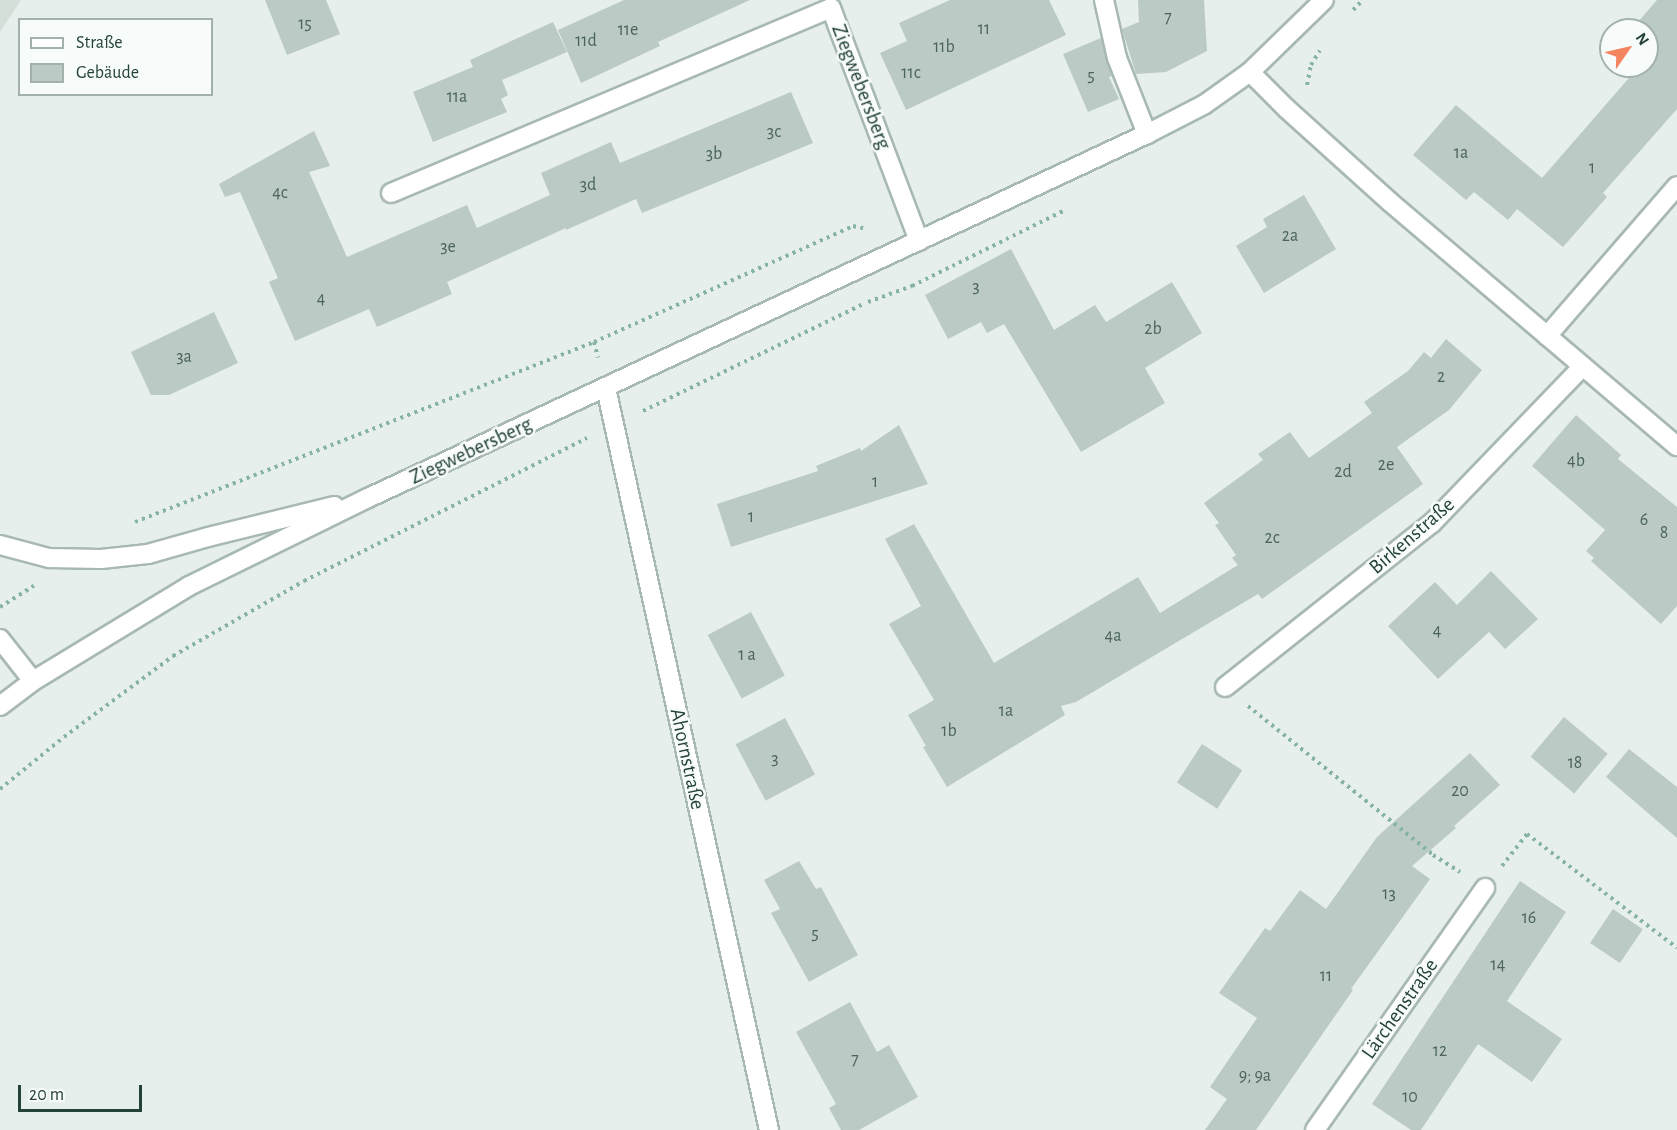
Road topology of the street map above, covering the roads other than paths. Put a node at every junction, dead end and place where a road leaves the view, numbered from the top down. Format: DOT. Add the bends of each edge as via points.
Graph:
graph roads {
  1 [pos="1104,0"];
  2 [pos="1324,0"];
  3 [pos="1250,72"];
  4 [pos="1147,134"];
  5 [pos="1677,186"];
  6 [pos="391,194"];
  7 [pos="919,241"];
  8 [pos="1547,336"];
  9 [pos="1582,367"];
  10 [pos="606,388"];
  11 [pos="1677,446"];
  12 [pos="368,498"];
  13 [pos="0,545"];
  14 [pos="0,639"];
  15 [pos="33,681"];
  16 [pos="1225,687"];
  17 [pos="0,706"];
  18 [pos="1485,888"];
  19 [pos="770,1130"];
  20 [pos="1315,1130"];
  1 -- 4 [label="street" via="1117,58"];
  2 -- 3 [label="street, Ziegwebersberg"];
  3 -- 4 [label="street, Ziegwebersberg" via="1205,104"];
  3 -- 8 [label="street" via="1390,202"];
  4 -- 7 [label="street, Ziegwebersberg"];
  5 -- 8 [label="street"];
  6 -- 7 [label="street, Ziegwebersberg" via="831,8"];
  7 -- 10 [label="street, Ziegwebersberg"];
  8 -- 9 [label="street"];
  9 -- 11 [label="street"];
  9 -- 16 [label="street, Birkenstraße" via="1432,523"];
  10 -- 12 [label="street, Ziegwebersberg"];
  10 -- 19 [label="street, Ahornstraße"];
  12 -- 13 [label="street" via="148,555 49,558"];
  12 -- 15 [label="street, Ziegwebersberg" via="189,586"];
  14 -- 15 [label="street"];
  15 -- 17 [label="street, Ziegwebersberg"];
  18 -- 20 [label="street, Lärchenstraße"];
}
